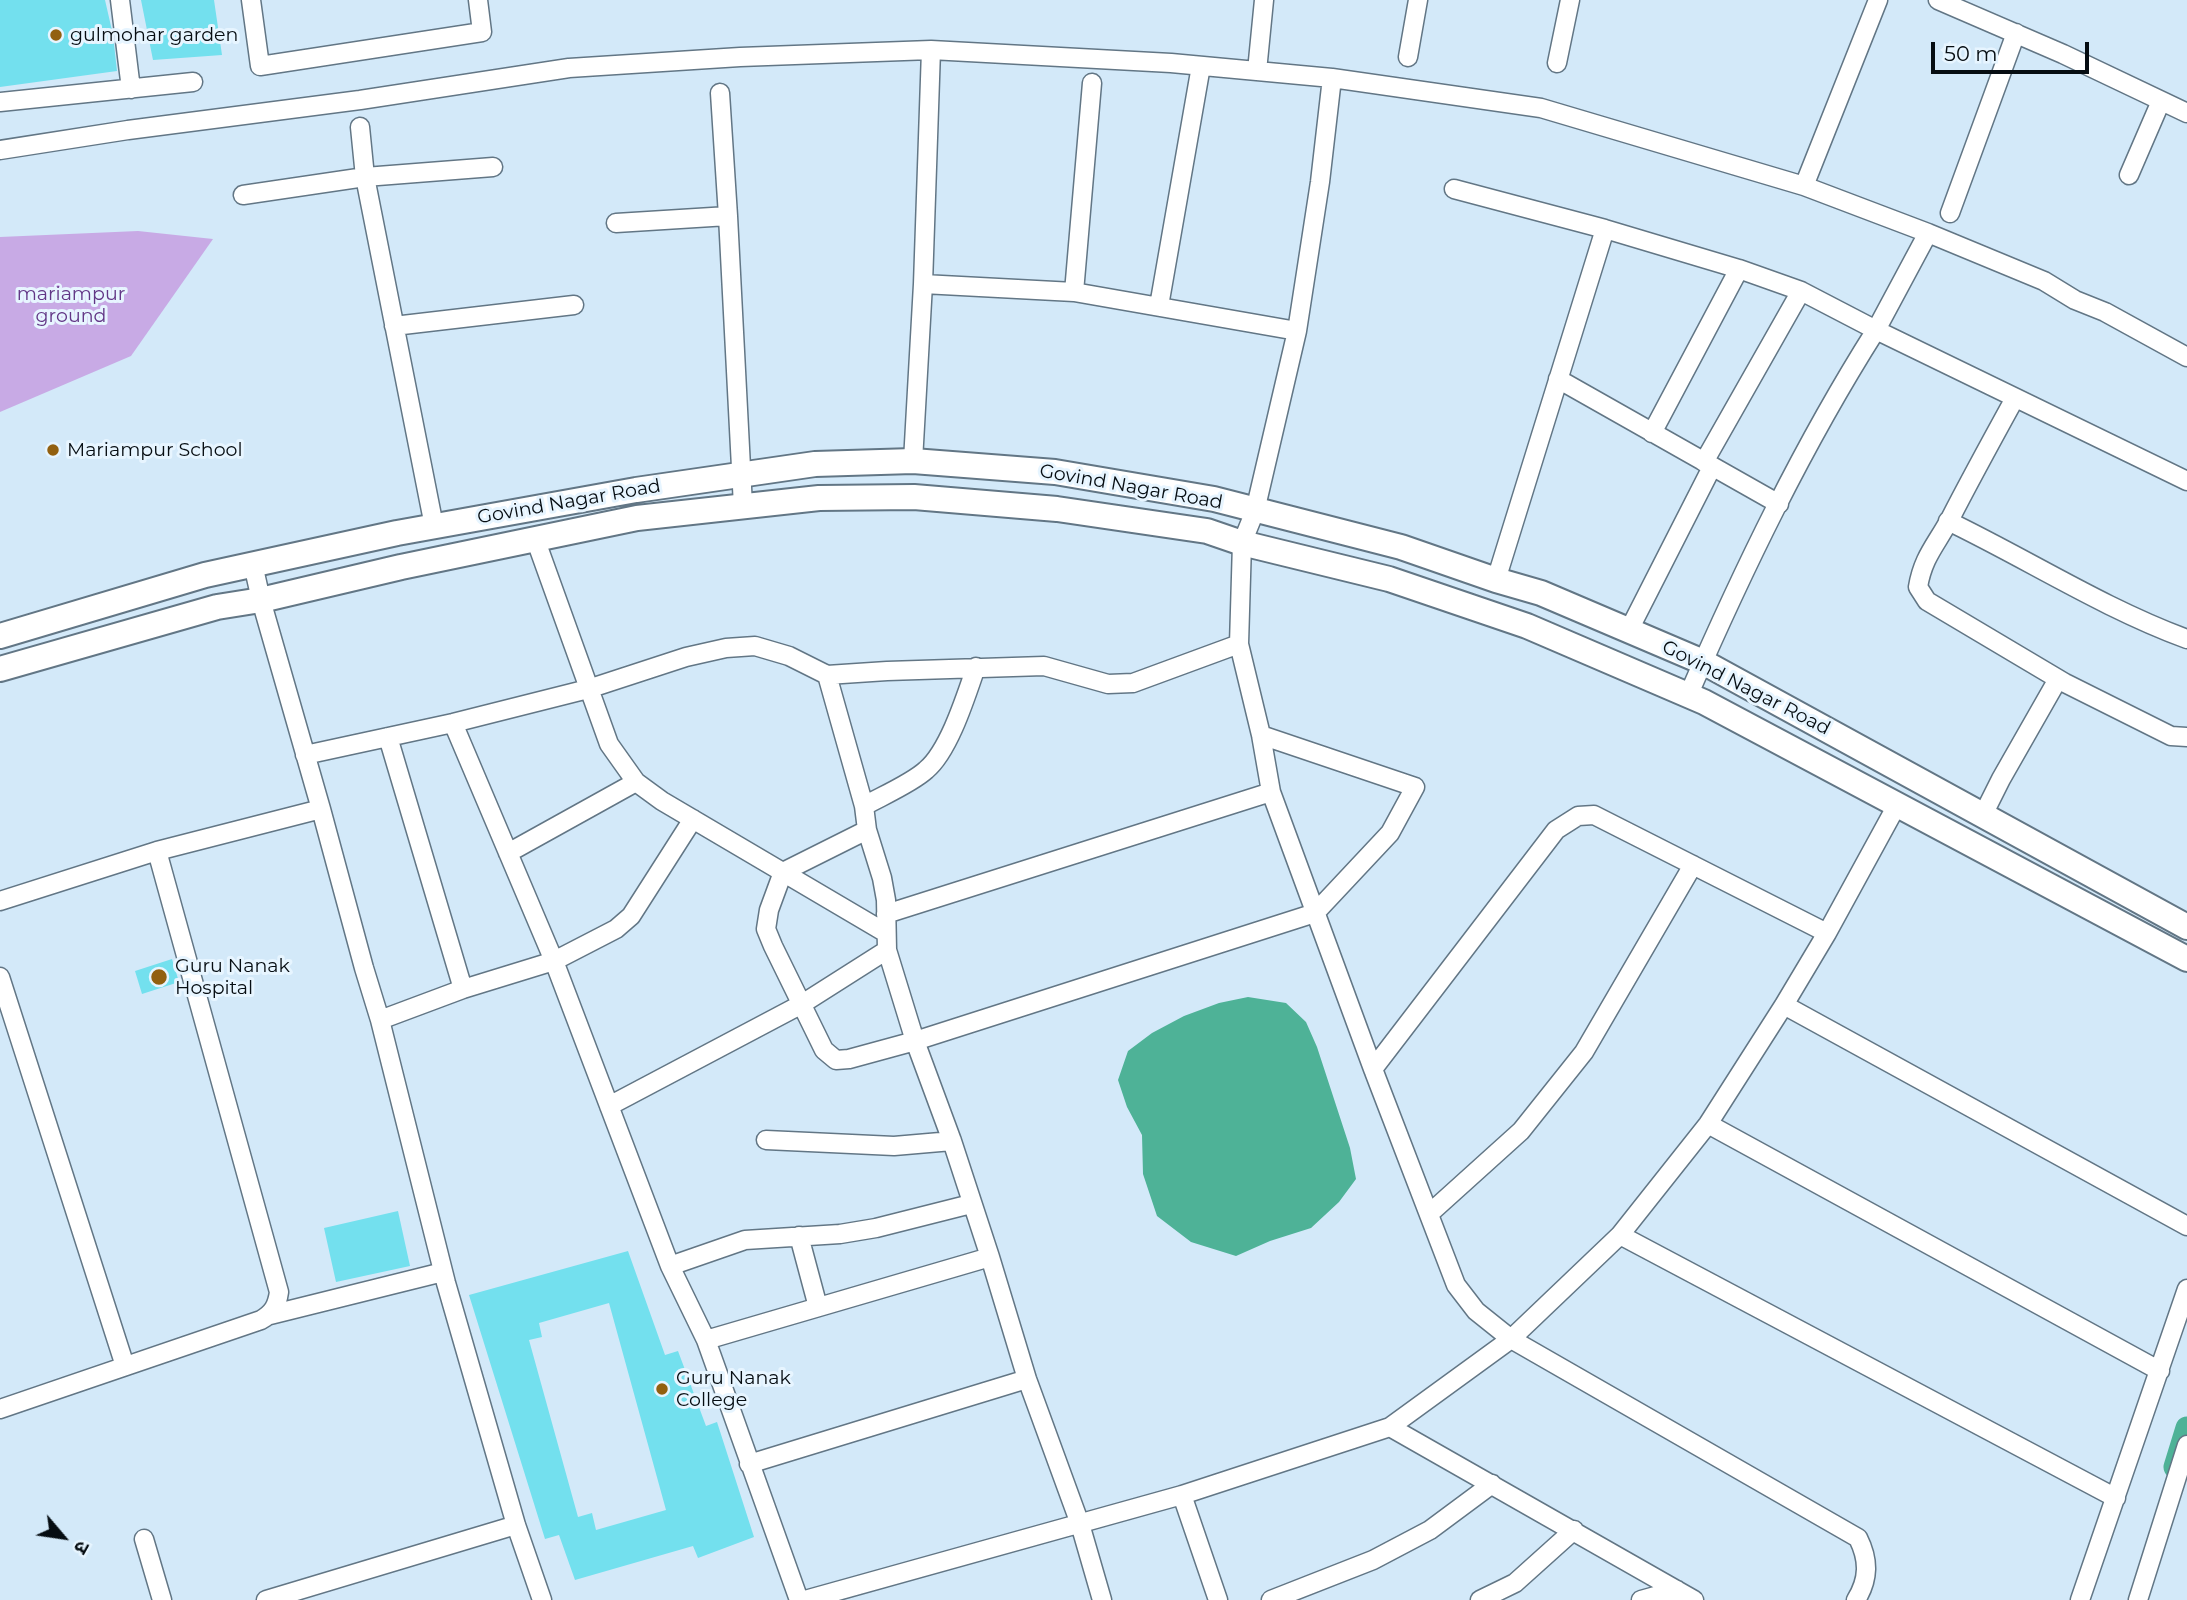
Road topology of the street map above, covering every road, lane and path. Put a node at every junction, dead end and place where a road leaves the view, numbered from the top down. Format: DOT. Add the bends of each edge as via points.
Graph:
graph roads {
  1 [pos="120,0"];
  2 [pos="251,0"];
  3 [pos="478,0"];
  4 [pos="1264,0"];
  5 [pos="1418,0"];
  6 [pos="1570,0"];
  7 [pos="1878,0"];
  8 [pos="1938,0"];
  9 [pos="2016,33"];
  10 [pos="931,50"];
  11 [pos="1408,57"];
  12 [pos="1557,63"];
  13 [pos="1201,66"];
  14 [pos="1257,71"];
  15 [pos="1332,78"];
  16 [pos="193,82"];
  17 [pos="1091,83"];
  18 [pos="131,89"];
  19 [pos="720,93"];
  20 [pos="2161,101"];
  21 [pos="0,102"];
  22 [pos="2187,113"];
  23 [pos="360,127"];
  24 [pos="0,150"];
  25 [pos="493,167"];
  26 [pos="2129,175"];
  27 [pos="365,177"];
  28 [pos="1804,186"];
  29 [pos="1454,189"];
  30 [pos="243,195"];
  31 [pos="1950,214"];
  32 [pos="728,216"];
  33 [pos="616,223"];
  34 [pos="1605,229"];
  35 [pos="1928,233"];
  36 [pos="1739,269"];
  37 [pos="923,284"];
  38 [pos="1801,291"];
  39 [pos="1074,292"];
  40 [pos="574,305"];
  41 [pos="1159,306"];
  42 [pos="394,326"];
  43 [pos="1877,330"];
  44 [pos="1297,331"];
  45 [pos="2187,357"];
  46 [pos="1558,379"];
  47 [pos="2015,398"];
  48 [pos="1652,433"];
  49 [pos="913,461"];
  50 [pos="1708,464"];
  51 [pos="740,474"];
  52 [pos="2187,481"];
  53 [pos="1779,504"];
  54 [pos="743,506"];
  55 [pos="1255,511"];
  56 [pos="1948,521"];
  57 [pos="434,526"];
  58 [pos="536,541"];
  59 [pos="1242,544"];
  60 [pos="254,564"];
  61 [pos="1496,580"];
  62 [pos="261,600"];
  63 [pos="1629,631"];
  64 [pos="0,636"];
  65 [pos="2187,639"];
  66 [pos="1239,645"];
  67 [pos="1703,662"];
  68 [pos="976,667"];
  69 [pos="0,669"];
  70 [pos="827,675"];
  71 [pos="2058,679"];
  72 [pos="588,689"];
  73 [pos="1688,696"];
  74 [pos="453,723"];
  75 [pos="1261,735"];
  76 [pos="2186,736"];
  77 [pos="388,737"];
  78 [pos="305,755"];
  79 [pos="636,782"];
  80 [pos="1271,792"];
  81 [pos="1897,805"];
  82 [pos="864,806"];
  83 [pos="321,808"];
  84 [pos="1983,815"];
  85 [pos="693,819"];
  86 [pos="867,830"];
  87 [pos="157,850"];
  88 [pos="509,853"];
  89 [pos="1693,865"];
  90 [pos="783,872"];
  91 [pos="0,901"];
  92 [pos="1315,913"];
  93 [pos="886,914"];
  94 [pos="2187,927"];
  95 [pos="1827,933"];
  96 [pos="886,941"];
  97 [pos="2187,959"];
  98 [pos="554,961"];
  99 [pos="0,977"];
  100 [pos="463,989"];
  101 [pos="802,1004"];
  102 [pos="1784,1005"];
  103 [pos="380,1020"];
  104 [pos="915,1041"];
  105 [pos="1373,1069"];
  106 [pos="609,1106"];
  107 [pos="1708,1124"];
  108 [pos="766,1140"];
  109 [pos="952,1141"];
  110 [pos="971,1204"];
  111 [pos="1429,1214"];
  112 [pos="2187,1226"];
  113 [pos="1620,1235"];
  114 [pos="799,1236"];
  115 [pos="990,1257"];
  116 [pos="670,1266"];
  117 [pos="443,1272"];
  118 [pos="2187,1289"];
  119 [pos="818,1307"];
  120 [pos="271,1315"];
  121 [pos="1511,1339"];
  122 [pos="706,1340"];
  123 [pos="125,1366"];
  124 [pos="2160,1371"];
  125 [pos="1027,1379"];
  126 [pos="0,1409"];
  127 [pos="1390,1427"];
  128 [pos="2187,1446"];
  129 [pos="749,1464"];
  130 [pos="1492,1484"];
  131 [pos="1182,1495"];
  132 [pos="2116,1498"];
  133 [pos="1080,1524"];
  134 [pos="516,1525"];
  135 [pos="1574,1530"];
  136 [pos="144,1539"];
  137 [pos="1677,1590"];
  138 [pos="162,1600"];
  139 [pos="266,1600"];
  140 [pos="542,1600"];
  141 [pos="799,1600"];
  142 [pos="805,1600"];
  143 [pos="1102,1600"];
  144 [pos="1217,1600"];
  145 [pos="1271,1600"];
  146 [pos="1480,1600"];
  147 [pos="1641,1600"];
  148 [pos="1694,1600"];
  149 [pos="1856,1600"];
  150 [pos="2080,1600"];
  151 [pos="2138,1600"];
  1 -- 18 [label="street"];
  2 -- 3 [label="street" via="260,66 482,32"];
  4 -- 14 [label="street"];
  5 -- 11 [label="street"];
  6 -- 12 [label="street"];
  7 -- 28 [label="street"];
  8 -- 9 [label="street"];
  9 -- 20 [label="street"];
  9 -- 31 [label="street"];
  10 -- 13 [label="street"];
  10 -- 24 [label="street" via="569,68"];
  10 -- 37 [label="street"];
  13 -- 14 [label="street"];
  13 -- 41 [label="street"];
  14 -- 15 [label="street"];
  15 -- 28 [label="street" via="1541,108"];
  15 -- 44 [label="street"];
  16 -- 18 [label="street"];
  17 -- 39 [label="street"];
  18 -- 21 [label="street"];
  19 -- 32 [label="street"];
  20 -- 22 [label="street"];
  20 -- 26 [label="street"];
  23 -- 27 [label="street"];
  25 -- 27 [label="street"];
  27 -- 30 [label="street"];
  27 -- 42 [label="street"];
  28 -- 35 [label="street"];
  29 -- 34 [label="street"];
  32 -- 33 [label="street"];
  32 -- 51 [label="street"];
  34 -- 36 [label="street"];
  34 -- 46 [label="street"];
  35 -- 43 [label="street"];
  35 -- 45 [label="street" via="2044,281"];
  36 -- 38 [label="street"];
  36 -- 48 [label="street"];
  37 -- 39 [label="street"];
  37 -- 49 [label="street"];
  38 -- 43 [label="street"];
  38 -- 50 [label="street"];
  39 -- 41 [label="street"];
  40 -- 42 [label="street"];
  41 -- 44 [label="street"];
  42 -- 57 [label="street"];
  43 -- 47 [label="street"];
  43 -- 53 [label="street"];
  44 -- 55 [label="street"];
  46 -- 48 [label="street"];
  46 -- 61 [label="street"];
  47 -- 52 [label="street"];
  47 -- 56 [label="street"];
  48 -- 50 [label="street"];
  49 -- 51 [label="main road, Govind Nagar Road" via="814,464"];
  49 -- 55 [label="main road, Govind Nagar Road" via="1055,472 1214,499"];
  50 -- 53 [label="street"];
  50 -- 63 [label="street"];
  51 -- 54 [label="street"];
  51 -- 57 [label="main road, Govind Nagar Road"];
  53 -- 67 [label="street"];
  54 -- 58 [label="main road, Govind Nagar Road" via="637,518"];
  54 -- 59 [label="main road, Govind Nagar Road" via="819,498 914,497 1057,509 1207,531"];
  55 -- 59 [label="street"];
  55 -- 61 [label="main road, Govind Nagar Road" via="1401,547"];
  56 -- 65 [label="street" via="2105,605"];
  56 -- 71 [label="street" via="1921,569 1918,587 1927,601"];
  57 -- 60 [label="main road, Govind Nagar Road"];
  58 -- 62 [label="main road, Govind Nagar Road"];
  58 -- 72 [label="street"];
  59 -- 66 [label="street"];
  59 -- 73 [label="main road, Govind Nagar Road" via="1389,579 1527,626"];
  60 -- 62 [label="street"];
  60 -- 64 [label="main road, Govind Nagar Road"];
  61 -- 63 [label="main road, Govind Nagar Road" via="1541,593"];
  62 -- 69 [label="main road, Govind Nagar Road" via="217,607"];
  62 -- 78 [label="street"];
  63 -- 67 [label="main road, Govind Nagar Road"];
  66 -- 68 [label="street" via="1133,683 1108,684 1044,666"];
  66 -- 75 [label="street"];
  67 -- 73 [label="street"];
  67 -- 84 [label="main road, Govind Nagar Road"];
  68 -- 70 [label="street"];
  68 -- 82 [label="street" via="959,716 927,770"];
  70 -- 72 [label="street" via="755,646 687,657"];
  70 -- 82 [label="street"];
  71 -- 76 [label="street" via="2171,736"];
  71 -- 84 [label="street"];
  72 -- 74 [label="street"];
  72 -- 79 [label="street" via="609,744"];
  73 -- 81 [label="main road, Govind Nagar Road"];
  74 -- 77 [label="street"];
  74 -- 88 [label="street"];
  75 -- 80 [label="street"];
  75 -- 92 [label="street" via="1415,787 1390,833"];
  77 -- 78 [label="street"];
  77 -- 100 [label="street"];
  78 -- 83 [label="street"];
  79 -- 85 [label="street"];
  79 -- 88 [label="street"];
  80 -- 92 [label="street"];
  80 -- 93 [label="street"];
  81 -- 95 [label="street"];
  81 -- 97 [label="main road, Govind Nagar Road"];
  82 -- 86 [label="street"];
  83 -- 87 [label="street"];
  83 -- 103 [label="street"];
  84 -- 94 [label="main road, Govind Nagar Road"];
  85 -- 90 [label="street"];
  85 -- 98 [label="street" via="631,916 616,929"];
  86 -- 90 [label="street"];
  86 -- 93 [label="street" via="882,878"];
  87 -- 91 [label="street"];
  87 -- 120 [label="street" via="278,1292"];
  88 -- 98 [label="street"];
  89 -- 95 [label="street"];
  89 -- 105 [label="street" via="1594,815 1578,816 1556,830"];
  89 -- 111 [label="street" via="1584,1052 1521,1131"];
  90 -- 96 [label="street"];
  90 -- 101 [label="street" via="766,929"];
  92 -- 104 [label="street"];
  92 -- 105 [label="street"];
  93 -- 96 [label="street"];
  95 -- 102 [label="street"];
  96 -- 101 [label="street"];
  96 -- 104 [label="street"];
  98 -- 100 [label="street"];
  98 -- 106 [label="street"];
  99 -- 123 [label="street"];
  100 -- 103 [label="street"];
  101 -- 104 [label="street" via="824,1050 836,1060"];
  101 -- 106 [label="street"];
  102 -- 107 [label="street"];
  102 -- 112 [label="street"];
  103 -- 117 [label="street"];
  104 -- 109 [label="street"];
  105 -- 111 [label="street"];
  106 -- 116 [label="street"];
  107 -- 113 [label="street"];
  107 -- 124 [label="street"];
  108 -- 109 [label="street" via="894,1146"];
  109 -- 110 [label="street"];
  110 -- 114 [label="street" via="840,1234"];
  110 -- 115 [label="street"];
  111 -- 121 [label="street" via="1456,1285 1476,1311"];
  113 -- 121 [label="street"];
  113 -- 132 [label="street"];
  114 -- 116 [label="street" via="745,1240"];
  114 -- 119 [label="street"];
  115 -- 119 [label="street"];
  115 -- 125 [label="street"];
  116 -- 122 [label="street"];
  117 -- 120 [label="street"];
  117 -- 134 [label="street"];
  118 -- 124 [label="street"];
  119 -- 122 [label="street"];
  120 -- 123 [label="street"];
  121 -- 127 [label="street"];
  121 -- 149 [label="street" via="1858,1538 1868,1565"];
  122 -- 129 [label="street"];
  123 -- 126 [label="street"];
  124 -- 132 [label="street"];
  125 -- 129 [label="street"];
  125 -- 133 [label="street"];
  127 -- 130 [label="street"];
  127 -- 131 [label="street"];
  128 -- 151 [label="street"];
  129 -- 141 [label="street"];
  130 -- 135 [label="street"];
  130 -- 145 [label="street" via="1430,1530 1373,1560"];
  131 -- 133 [label="street"];
  131 -- 144 [label="street"];
  132 -- 150 [label="street"];
  133 -- 142 [label="street"];
  133 -- 143 [label="street"];
  134 -- 139 [label="street"];
  134 -- 140 [label="street"];
  135 -- 137 [label="street"];
  135 -- 146 [label="street" via="1515,1583"];
  136 -- 138 [label="street"];
  137 -- 147 [label="street"];
  137 -- 148 [label="street"];
}
